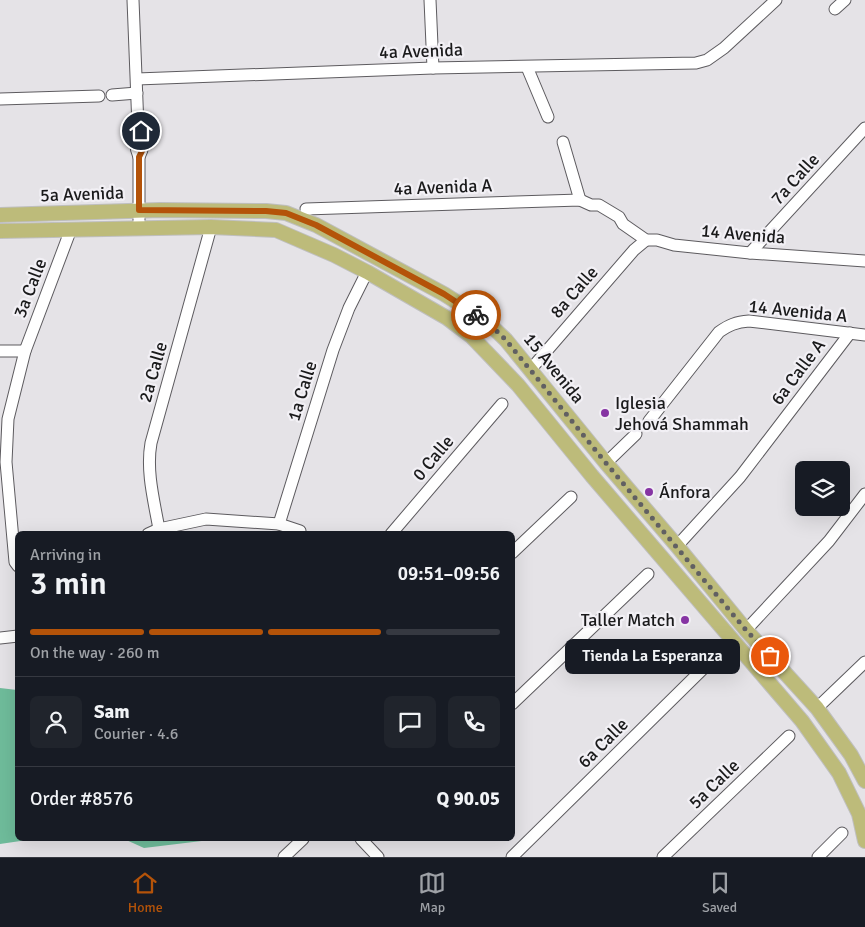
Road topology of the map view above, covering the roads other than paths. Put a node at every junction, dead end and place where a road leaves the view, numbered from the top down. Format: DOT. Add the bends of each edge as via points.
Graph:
graph roads {
  1 [pos="133,0"];
  2 [pos="430,0"];
  3 [pos="776,0"];
  4 [pos="845,0"];
  5 [pos="835,9"];
  6 [pos="527,67"];
  7 [pos="433,68"];
  8 [pos="137,79"];
  9 [pos="137,93"];
  10 [pos="112,95"];
  11 [pos="99,96"];
  12 [pos="0,99"];
  13 [pos="548,118"];
  14 [pos="865,128"];
  15 [pos="563,142"];
  16 [pos="586,202"];
  17 [pos="306,208"];
  18 [pos="139,210"];
  19 [pos="286,213"];
  20 [pos="0,215"];
  21 [pos="211,227"];
  22 [pos="139,228"];
  23 [pos="71,229"];
  24 [pos="0,231"];
  25 [pos="646,240"];
  26 [pos="750,253"];
  27 [pos="865,261"];
  28 [pos="367,272"];
  29 [pos="850,334"];
  30 [pos="865,335"];
  31 [pos="0,351"];
  32 [pos="24,351"];
  33 [pos="531,369"];
  34 [pos="502,404"];
  35 [pos="649,421"];
  36 [pos="636,434"];
  37 [pos="606,463"];
  38 [pos="865,494"];
  39 [pos="571,497"];
  40 [pos="279,524"];
  41 [pos="154,531"];
  42 [pos="303,531"];
  43 [pos="394,531"];
  44 [pos="677,546"];
  45 [pos="515,550"];
  46 [pos="15,562"];
  47 [pos="648,574"];
  48 [pos="746,630"];
  49 [pos="15,636"];
  50 [pos="0,638"];
  51 [pos="718,654"];
  52 [pos="865,662"];
  53 [pos="515,701"];
  54 [pos="817,708"];
  55 [pos="789,736"];
  56 [pos="865,781"];
  57 [pos="842,833"];
  58 [pos="301,841"];
  59 [pos="366,841"];
  60 [pos="865,841"];
  61 [pos="284,857"];
  62 [pos="378,857"];
  63 [pos="512,857"];
  64 [pos="663,857"];
  65 [pos="818,857"];
  1 -- 8 [label="street"];
  2 -- 7 [label="street"];
  3 -- 6 [label="street, 4a Avenida" via="724,48 707,60 696,63"];
  4 -- 5 [label="street"];
  6 -- 7 [label="street, 4a Avenida"];
  6 -- 13 [label="street"];
  7 -- 8 [label="street, 4a Avenida"];
  8 -- 9 [label="street"];
  9 -- 10 [label="street"];
  9 -- 18 [label="street" via="142,151 139,157"];
  11 -- 12 [label="street"];
  14 -- 26 [label="street, 7a Calle"];
  15 -- 16 [label="street"];
  16 -- 17 [label="street, 4a Avenida A"];
  16 -- 25 [label="street, 14 Avenida" via="599,205 619,217 623,224"];
  18 -- 19 [label="main road, 5a Avenida"];
  18 -- 20 [label="main road, 5a Avenida"];
  18 -- 22 [label="street"];
  19 -- 33 [label="main road, 15 Avenida" via="316,225 444,294 485,320"];
  21 -- 22 [label="main road, 5a Avenida"];
  21 -- 28 [label="main road, 5a Avenida" via="276,230"];
  21 -- 41 [label="street, 2a Calle" via="151,443 149,466"];
  22 -- 23 [label="main road, 5a Avenida"];
  23 -- 24 [label="main road, 5a Avenida"];
  23 -- 32 [label="street, 3a Calle"];
  25 -- 26 [label="street, 14 Avenida"];
  25 -- 33 [label="street, 8a Calle"];
  26 -- 27 [label="street, 14 Avenida"];
  28 -- 40 [label="street, 1a Calle" via="333,350"];
  28 -- 60 [label="main road" via="447,318 471,336 518,385 802,721 839,773 859,814"];
  29 -- 30 [label="street, 14 Avenida A"];
  29 -- 35 [label="street, 14 Avenida A" via="749,321 729,325 718,332"];
  29 -- 44 [label="street, 6a Calle A" via="740,477"];
  31 -- 32 [label="street"];
  32 -- 46 [label="street, 3a Calle" via="8,419 6,462"];
  33 -- 37 [label="main road, 15 Avenida"];
  34 -- 43 [label="street, 0 Calle"];
  36 -- 37 [label="street"];
  37 -- 44 [label="main road, 15 Avenida"];
  38 -- 48 [label="street" via="829,541"];
  39 -- 45 [label="street"];
  40 -- 41 [label="street" via="206,519"];
  40 -- 42 [label="street"];
  44 -- 48 [label="main road, 15 Avenida"];
  47 -- 53 [label="street"];
  48 -- 54 [label="main road, 15 Avenida"];
  49 -- 50 [label="street"];
  51 -- 63 [label="street, 6a Calle"];
  52 -- 54 [label="street"];
  54 -- 56 [label="main road, 15 Avenida" via="851,755"];
  55 -- 64 [label="street, 5a Calle"];
  57 -- 65 [label="street"];
  58 -- 61 [label="street"];
  59 -- 62 [label="street"];
}
